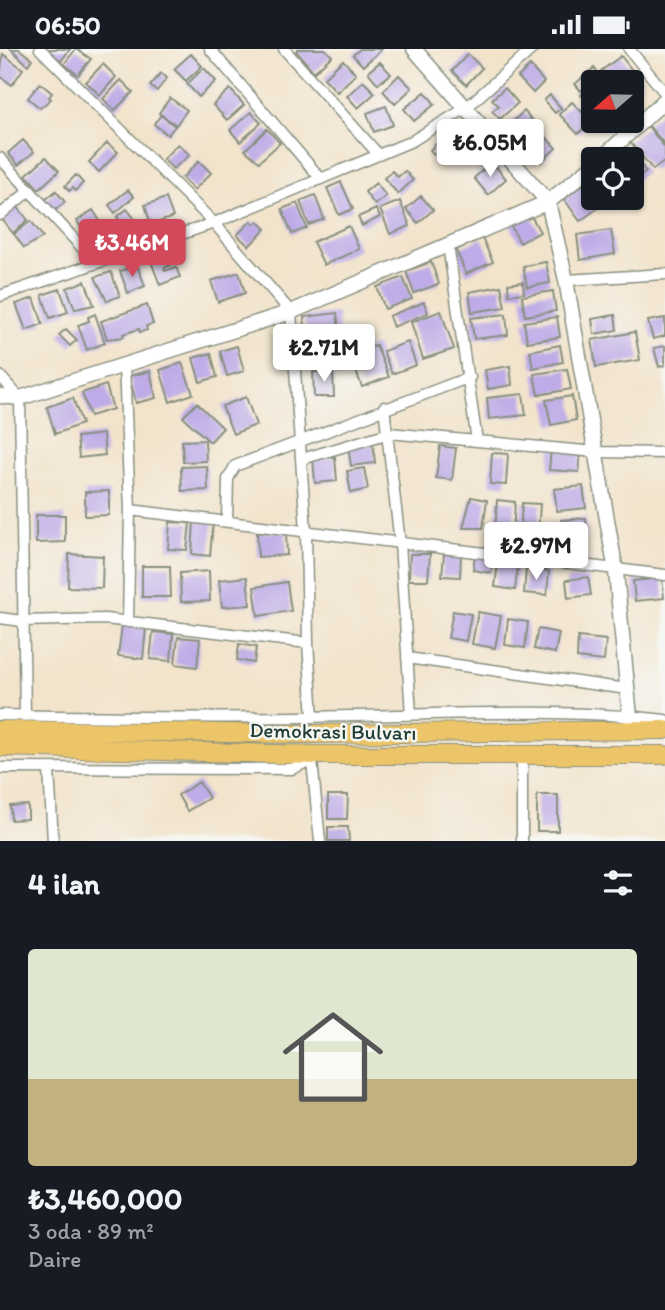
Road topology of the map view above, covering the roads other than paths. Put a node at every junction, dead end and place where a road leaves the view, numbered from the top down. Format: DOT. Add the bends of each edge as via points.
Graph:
graph roads {
  1 [pos="40,49"];
  2 [pos="210,49"];
  3 [pos="284,49"];
  4 [pos="414,49"];
  5 [pos="531,49"];
  6 [pos="629,49"];
  7 [pos="665,93"];
  8 [pos="665,100"];
  9 [pos="466,108"];
  10 [pos="614,147"];
  11 [pos="379,155"];
  12 [pos="0,158"];
  13 [pos="581,176"];
  14 [pos="321,179"];
  15 [pos="30,190"];
  16 [pos="548,202"];
  17 [pos="0,215"];
  18 [pos="214,223"];
  19 [pos="448,245"];
  20 [pos="96,263"];
  21 [pos="665,274"];
  22 [pos="566,280"];
  23 [pos="0,296"];
  24 [pos="292,312"];
  25 [pos="124,365"];
  26 [pos="0,376"];
  27 [pos="470,377"];
  28 [pos="0,396"];
  29 [pos="20,398"];
  30 [pos="384,407"];
  31 [pos="389,433"];
  32 [pos="301,440"];
  33 [pos="477,441"];
  34 [pos="596,452"];
  35 [pos="665,453"];
  36 [pos="302,459"];
  37 [pos="130,510"];
  38 [pos="227,521"];
  39 [pos="306,531"];
  40 [pos="400,543"];
  41 [pos="616,572"];
  42 [pos="665,575"];
  43 [pos="0,618"];
  44 [pos="22,621"];
  45 [pos="128,622"];
  46 [pos="308,643"];
  47 [pos="407,658"];
  48 [pos="627,689"];
  49 [pos="0,715"];
  50 [pos="411,715"];
  51 [pos="25,716"];
  52 [pos="313,717"];
  53 [pos="630,717"];
  54 [pos="665,720"];
  55 [pos="0,730"];
  56 [pos="665,730"];
  57 [pos="0,747"];
  58 [pos="665,755"];
  59 [pos="522,756"];
  60 [pos="316,758"];
  61 [pos="0,768"];
  62 [pos="49,769"];
  63 [pos="53,841"];
  64 [pos="320,841"];
  65 [pos="522,841"];
  1 -- 18 [label="street"];
  2 -- 14 [label="street"];
  3 -- 11 [label="street"];
  4 -- 9 [label="street"];
  5 -- 9 [label="street"];
  6 -- 7 [label="street"];
  8 -- 10 [label="street"];
  9 -- 11 [label="street"];
  9 -- 16 [label="street"];
  11 -- 14 [label="street"];
  12 -- 15 [label="street"];
  13 -- 16 [label="street"];
  14 -- 18 [label="street"];
  15 -- 17 [label="street"];
  15 -- 20 [label="street"];
  16 -- 19 [label="street"];
  16 -- 22 [label="street"];
  18 -- 20 [label="street"];
  18 -- 24 [label="street"];
  19 -- 24 [label="street"];
  19 -- 27 [label="street"];
  20 -- 23 [label="street"];
  21 -- 22 [label="street"];
  22 -- 34 [label="street"];
  24 -- 25 [label="street"];
  24 -- 32 [label="street"];
  25 -- 29 [label="street"];
  25 -- 37 [label="street"];
  26 -- 29 [label="street"];
  27 -- 30 [label="street"];
  27 -- 33 [label="street"];
  28 -- 29 [label="street"];
  29 -- 44 [label="street"];
  30 -- 31 [label="street"];
  30 -- 32 [label="street"];
  31 -- 33 [label="street"];
  31 -- 36 [label="street"];
  31 -- 40 [label="street"];
  32 -- 36 [label="street"];
  32 -- 38 [label="street" via="230,470"];
  33 -- 34 [label="street"];
  34 -- 35 [label="street"];
  34 -- 41 [label="street"];
  36 -- 39 [label="street"];
  37 -- 38 [label="street"];
  37 -- 45 [label="street"];
  38 -- 39 [label="street"];
  39 -- 40 [label="street"];
  39 -- 46 [label="street"];
  40 -- 41 [label="street"];
  40 -- 47 [label="street"];
  41 -- 42 [label="street"];
  41 -- 48 [label="street"];
  43 -- 44 [label="street"];
  44 -- 45 [label="street"];
  44 -- 51 [label="street"];
  45 -- 46 [label="street"];
  46 -- 52 [label="street"];
  47 -- 48 [label="street"];
  47 -- 50 [label="street"];
  48 -- 53 [label="street"];
  49 -- 51 [label="street"];
  50 -- 52 [label="street"];
  50 -- 53 [label="street"];
  51 -- 52 [label="street"];
  53 -- 54 [label="street"];
  55 -- 56 [label="highway, Demokrasi Bulvarı" via="312,734"];
  57 -- 60 [label="highway, Demokrasi Bulvarı"];
  58 -- 59 [label="highway, Demokrasi Bulvarı"];
  59 -- 60 [label="highway, Demokrasi Bulvarı"];
  59 -- 65 [label="street"];
  60 -- 62 [label="street" via="292,769"];
  60 -- 64 [label="street"];
  61 -- 62 [label="street"];
  62 -- 63 [label="street"];
}
